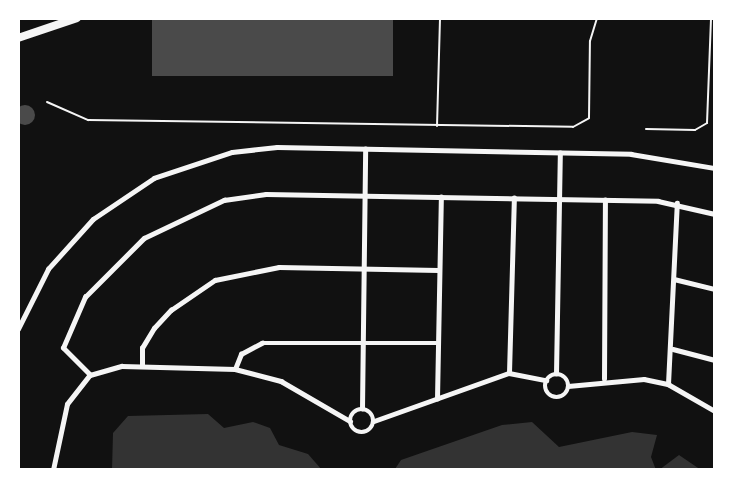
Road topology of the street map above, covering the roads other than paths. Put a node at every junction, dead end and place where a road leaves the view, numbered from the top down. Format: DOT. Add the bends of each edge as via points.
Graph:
graph roads {
  1 [pos="76,18"];
  2 [pos="440,18"];
  3 [pos="597,18"];
  4 [pos="711,18"];
  5 [pos="18,38"];
  6 [pos="47,102"];
  7 [pos="437,126"];
  8 [pos="646,129"];
  9 [pos="365,149"];
  10 [pos="560,153"];
  11 [pos="715,168"];
  12 [pos="365,195"];
  13 [pos="441,197"];
  14 [pos="514,198"];
  15 [pos="560,199"];
  16 [pos="605,200"];
  17 [pos="677,203"];
  18 [pos="715,214"];
  19 [pos="364,269"];
  20 [pos="438,270"];
  21 [pos="674,279"];
  22 [pos="715,289"];
  23 [pos="18,329"];
  24 [pos="363,342"];
  25 [pos="437,342"];
  26 [pos="673,349"];
  27 [pos="715,360"];
  28 [pos="142,364"];
  29 [pos="235,369"];
  30 [pos="509,373"];
  31 [pos="556,374"];
  32 [pos="90,375"];
  33 [pos="604,379"];
  34 [pos="546,380"];
  35 [pos="668,384"];
  36 [pos="568,386"];
  37 [pos="437,399"];
  38 [pos="362,410"];
  39 [pos="715,411"];
  40 [pos="350,421"];
  41 [pos="374,421"];
  42 [pos="53,470"];
  1 -- 5 [label="main road"];
  2 -- 7 [label="lane"];
  3 -- 7 [label="lane" via="586,122 573,127"];
  4 -- 8 [label="lane" via="706,123 694,130"];
  6 -- 7 [label="lane" via="88,120"];
  9 -- 10 [label="street"];
  9 -- 12 [label="street"];
  9 -- 23 [label="street" via="232,152 153,178 68,243"];
  10 -- 11 [label="street" via="671,158"];
  10 -- 15 [label="street"];
  12 -- 13 [label="street"];
  12 -- 19 [label="street"];
  12 -- 32 [label="street" via="224,200 144,238 97,282 63,338 67,357"];
  13 -- 14 [label="street"];
  13 -- 20 [label="street"];
  14 -- 15 [label="street"];
  14 -- 30 [label="street"];
  15 -- 16 [label="street"];
  15 -- 31 [label="street"];
  16 -- 17 [label="street"];
  16 -- 33 [label="street"];
  17 -- 18 [label="street"];
  17 -- 21 [label="street"];
  19 -- 20 [label="street"];
  19 -- 24 [label="street"];
  19 -- 28 [label="street" via="279,267 216,280 171,310 154,328 142,348"];
  20 -- 25 [label="street"];
  21 -- 22 [label="street"];
  21 -- 26 [label="street"];
  24 -- 25 [label="street"];
  24 -- 29 [label="street" via="262,342 241,354"];
  24 -- 38 [label="street"];
  25 -- 37 [label="street"];
  26 -- 27 [label="street"];
  26 -- 35 [label="street"];
  28 -- 29 [label="street"];
  28 -- 32 [label="street"];
  29 -- 40 [label="street" via="281,381"];
  30 -- 34 [label="street"];
  30 -- 37 [label="street"];
  31 -- 34 [label="street"];
  31 -- 36 [label="street"];
  32 -- 42 [label="street" via="59,422"];
  33 -- 35 [label="street"];
  33 -- 36 [label="street"];
  34 -- 36 [label="street" via="552,396 563,396"];
  35 -- 39 [label="street"];
  37 -- 41 [label="street"];
  38 -- 40 [label="street"];
  38 -- 41 [label="street"];
  40 -- 41 [label="street" via="362,433"];
}
